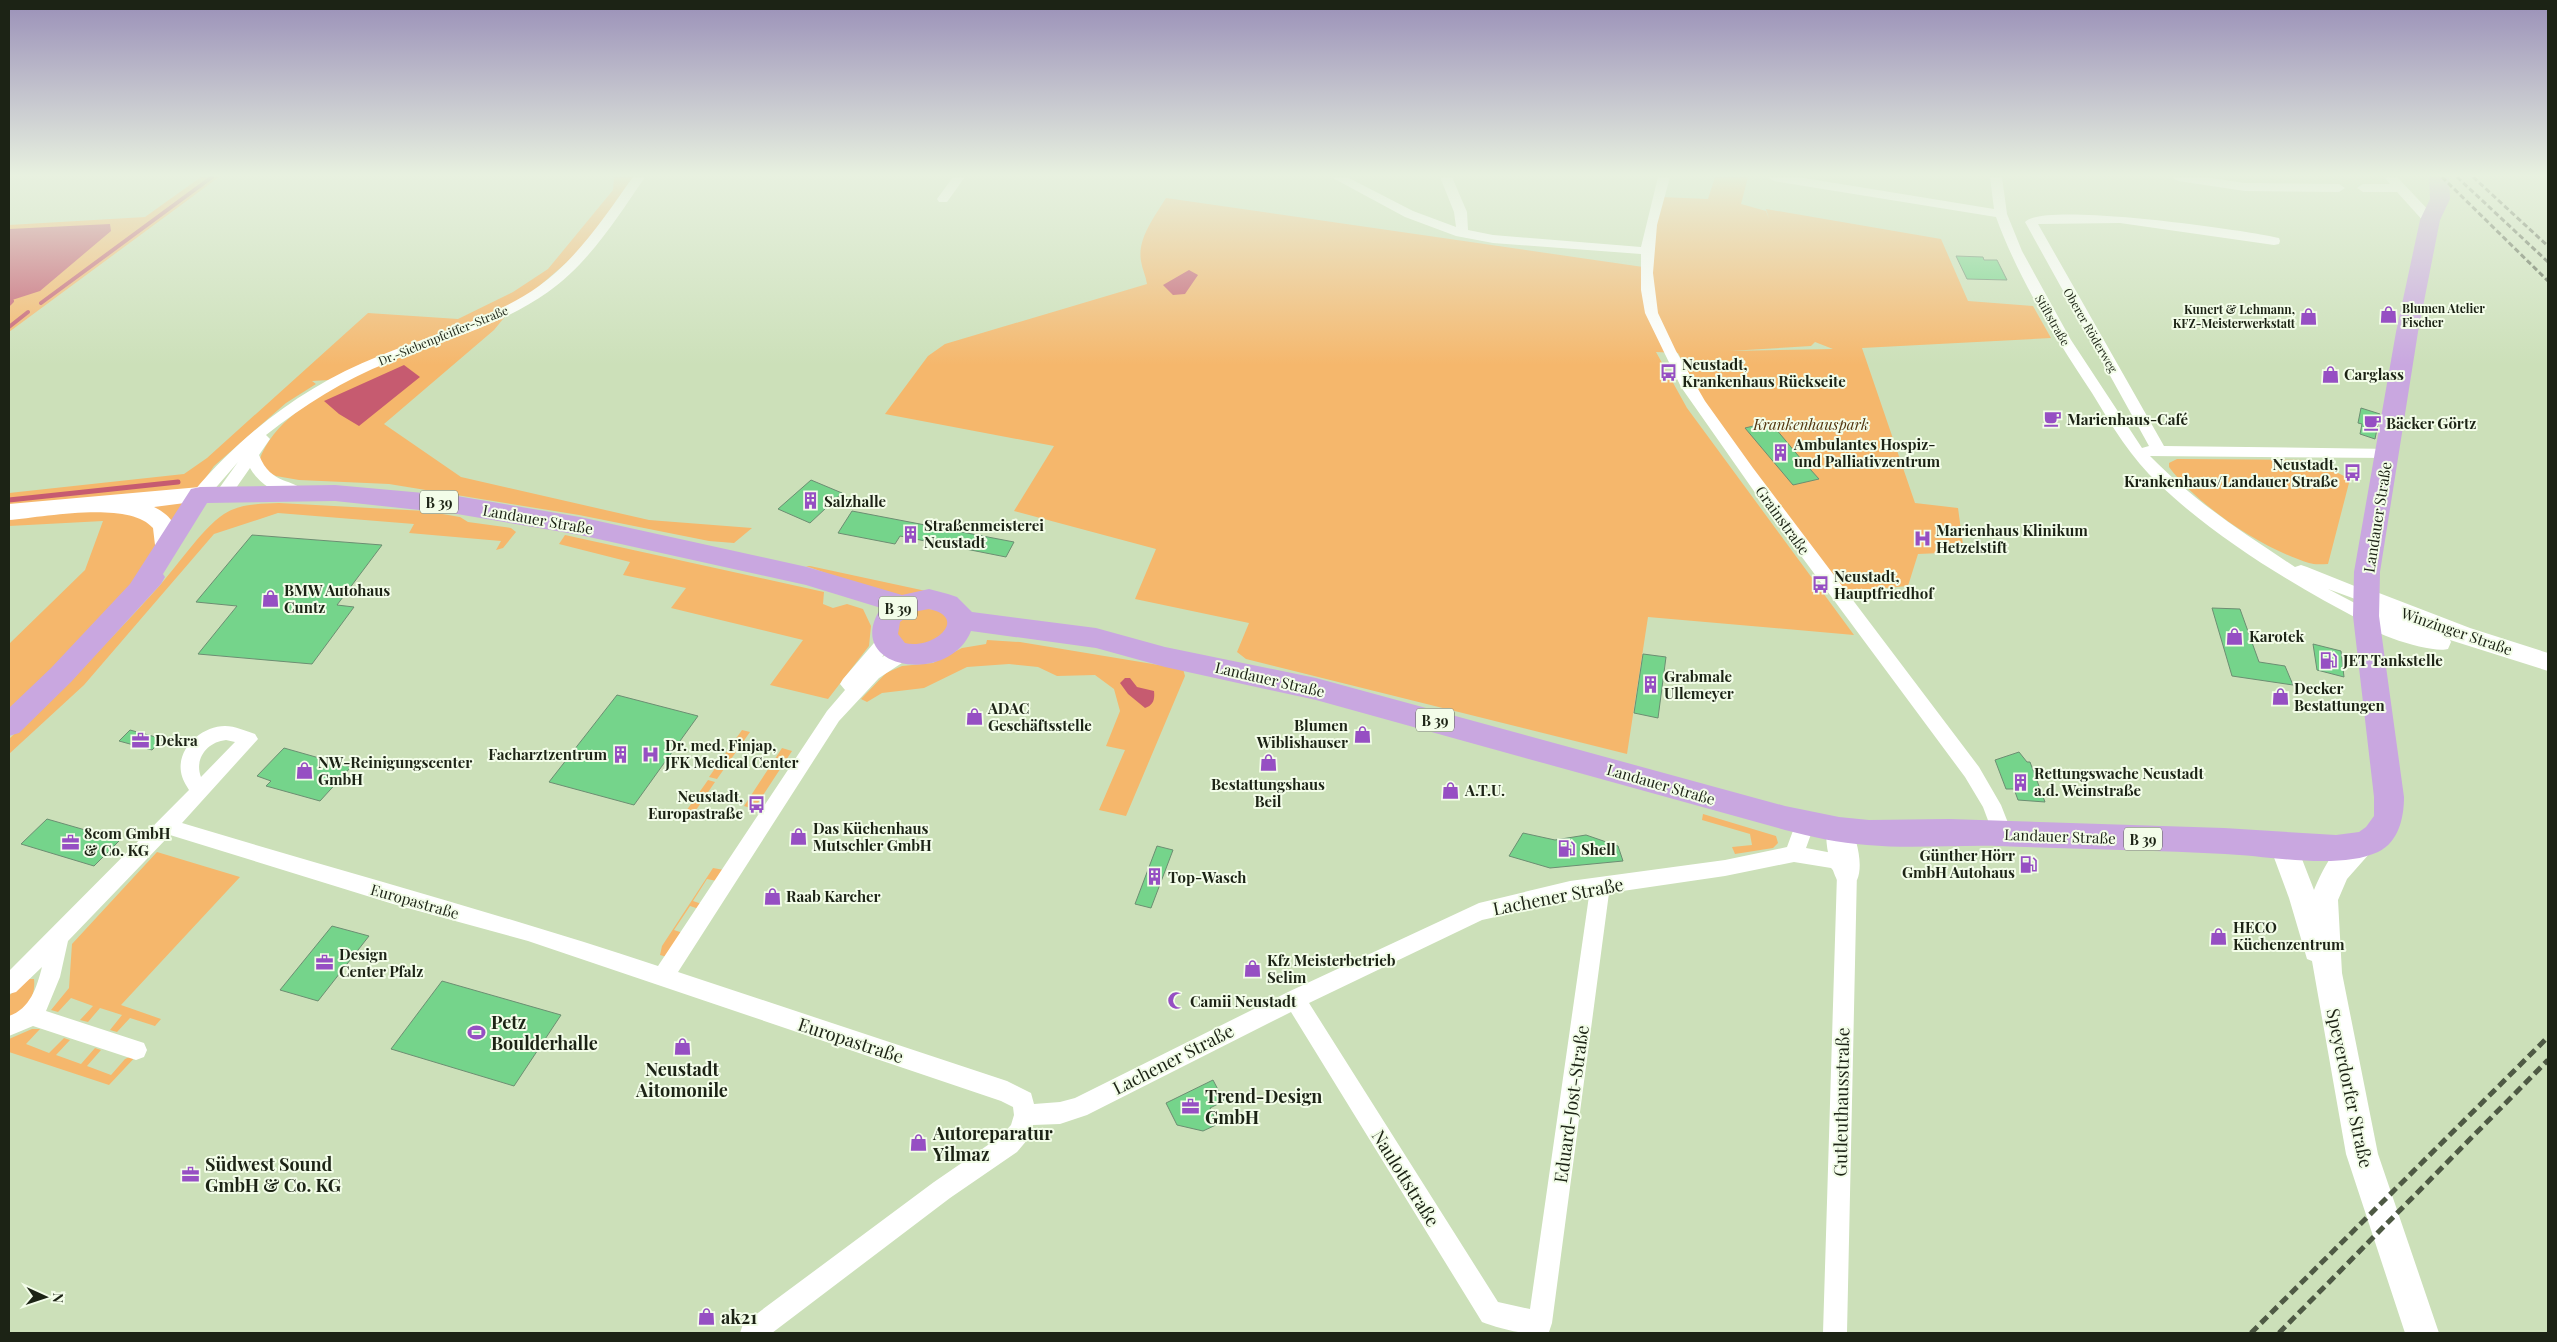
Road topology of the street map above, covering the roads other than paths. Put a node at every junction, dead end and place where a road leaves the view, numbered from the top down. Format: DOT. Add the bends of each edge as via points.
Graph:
graph roads {
  1 [pos="592,240"];
  2 [pos="1501,240"];
  3 [pos="1648,240"];
  4 [pos="2010,240"];
  5 [pos="2041,240"];
  6 [pos="2265,240"];
  7 [pos="2426,240"];
  8 [pos="2274,241"];
  9 [pos="1646,251"];
  10 [pos="291,408"];
  11 [pos="2159,451"];
  12 [pos="2137,452"];
  13 [pos="2388,453"];
  14 [pos="251,454"];
  15 [pos="296,492"];
  16 [pos="212,495"];
  17 [pos="88,505"];
  18 [pos="9,512"];
  19 [pos="167,545"];
  20 [pos="139,591"];
  21 [pos="2366,607"];
  22 [pos="958,628"];
  23 [pos="895,629"];
  24 [pos="2548,663"];
  25 [pos="9,725"];
  26 [pos="200,792"];
  27 [pos="1805,823"];
  28 [pos="166,826"];
  29 [pos="1848,831"];
  30 [pos="2002,833"];
  31 [pos="2283,844"];
  32 [pos="2360,845"];
  33 [pos="1794,854"];
  34 [pos="1848,871"];
  35 [pos="1600,886"];
  36 [pos="58,938"];
  37 [pos="2327,973"];
  38 [pos="663,977"];
  39 [pos="9,985"];
  40 [pos="1295,998"];
  41 [pos="30,1015"];
  42 [pos="9,1026"];
  43 [pos="136,1050"];
  44 [pos="1025,1115"];
  45 [pos="1540,1323"];
  46 [pos="752,1333"];
  47 [pos="1835,1333"];
  48 [pos="2422,1333"];
  1 -- 10 [label="street, Dr.-Siebenpfeiffer-Straße" via="568,269 543,289 499,314 335,380"];
  2 -- 9 [label="street"];
  3 -- 9 [label="street, Grainstraße"];
  4 -- 12 [label="street, Stiftstraße" via="2064,340"];
  5 -- 11 [label="street, Oberer Röderweg"];
  6 -- 8 [label="street, Oberer Röderweg"];
  7 -- 13 [label="main road, Landauer Straße / B 39"];
  9 -- 30 [label="street, Grainstraße" via="1650,309 1668,351 1690,389 1837,594 1972,772 1992,804"];
  10 -- 14 [label="street, Dr.-Siebenpfeiffer-Straße"];
  10 -- 16 [label="street, Dr.-Siebenpfeiffer-Straße" via="231,458"];
  11 -- 12 [label="street"];
  11 -- 13 [label="street"];
  12 -- 21 [label="street, Stiftstraße" via="2207,517 2319,592"];
  13 -- 21 [label="main road, Landauer Straße / B 39" via="2370,545"];
  14 -- 15 [label="street" via="255,467 264,478"];
  14 -- 16 [label="street, Dr.-Siebenpfeiffer-Straße"];
  15 -- 16 [label="main road, Landauer Straße / B 39"];
  15 -- 23 [label="main road, Landauer Straße / B 39" via="414,499 535,518 807,576 846,588"];
  16 -- 17 [label="street"];
  16 -- 19 [label="main road"];
  16 -- 20 [label="main road" via="206,518"];
  17 -- 18 [label="street"];
  17 -- 19 [label="street" via="129,509 160,519 166,525"];
  19 -- 20 [label="main road"];
  20 -- 25 [label="main road"];
  21 -- 24 [label="street" via="2397,630 2482,653"];
  21 -- 32 [label="main road, Landauer Straße / B 39" via="2390,808 2384,828 2370,842"];
  22 -- 23 [label="main road" via="942,649 925,655"];
  22 -- 23 [label="main road, B 39" via="953,606 937,599 920,599"];
  22 -- 27 [label="main road, Landauer Straße / B 39" via="1165,657 1290,683"];
  23 -- 38 [label="street" via="878,670 833,716"];
  26 -- 28 [label="street"];
  27 -- 29 [label="main road, Landauer Straße / B 39"];
  27 -- 33 [label="street"];
  28 -- 36 [label="street"];
  28 -- 38 [label="street, Europastraße" via="528,932"];
  29 -- 30 [label="main road, Landauer Straße / B 39"];
  29 -- 34 [label="street"];
  30 -- 31 [label="main road, Landauer Straße / B 39"];
  31 -- 32 [label="main road, Landauer Straße / B 39" via="2321,848"];
  31 -- 37 [label="street" via="2303,898 2312,937"];
  32 -- 37 [label="street, Speyerdorfer Straße" via="2336,872 2324,900"];
  33 -- 34 [label="street" via="1836,861"];
  33 -- 35 [label="street, Lachener Straße" via="1754,864"];
  34 -- 47 [label="street, Gutleuthausstraße"];
  35 -- 40 [label="street, Lachener Straße" via="1534,897 1479,912"];
  35 -- 45 [label="street, Eduard-Jost-Straße"];
  36 -- 39 [label="street"];
  36 -- 41 [label="street" via="45,992"];
  37 -- 48 [label="street, Speyerdorfer Straße" via="2362,1154"];
  38 -- 44 [label="street, Europastraße" via="1007,1092 1023,1101"];
  40 -- 44 [label="street, Lachener Straße" via="1079,1107"];
  40 -- 45 [label="street, Naulottstraße" via="1491,1313"];
  41 -- 42 [label="street"];
  41 -- 43 [label="street"];
  44 -- 46 [label="street" via="1020,1131 1009,1144 942,1190"];
}
